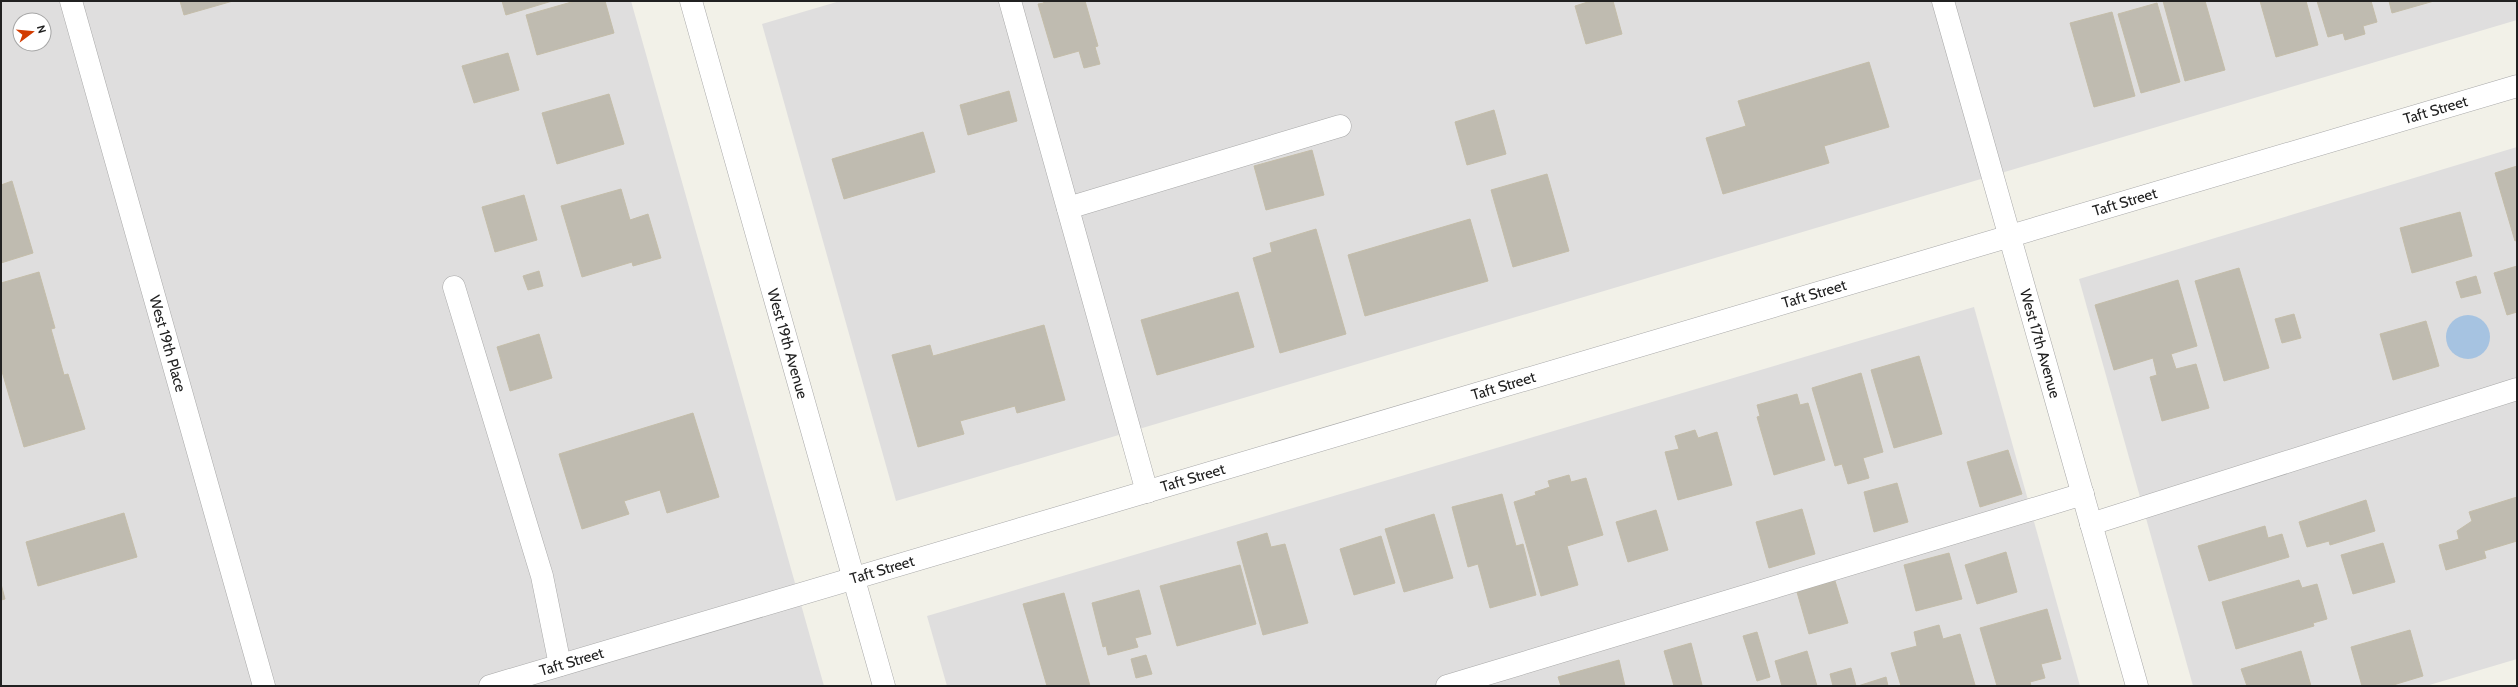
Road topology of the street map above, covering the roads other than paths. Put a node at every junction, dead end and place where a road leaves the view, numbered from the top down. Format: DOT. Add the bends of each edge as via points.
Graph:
graph roads {
  1 [pos="71,1"];
  2 [pos="691,1"];
  3 [pos="1010,1"];
  4 [pos="1943,1"];
  5 [pos="2517,86"];
  6 [pos="1340,126"];
  7 [pos="1068,208"];
  8 [pos="2010,236"];
  9 [pos="454,287"];
  10 [pos="2517,389"];
  11 [pos="1147,492"];
  12 [pos="2083,494"];
  13 [pos="2091,524"];
  14 [pos="853,579"];
  15 [pos="560,665"];
  16 [pos="264,686"];
  17 [pos="490,686"];
  18 [pos="884,686"];
  19 [pos="1447,686"];
  20 [pos="2137,686"];
  1 -- 16 [label="street, West 19th Place"];
  2 -- 14 [label="street, West 19th Avenue"];
  3 -- 7 [label="street"];
  4 -- 8 [label="street, West 17th Avenue"];
  5 -- 8 [label="street, Taft Street"];
  6 -- 7 [label="street"];
  7 -- 11 [label="street"];
  8 -- 11 [label="street, Taft Street"];
  8 -- 12 [label="street, West 17th Avenue"];
  9 -- 15 [label="street" via="542,576"];
  10 -- 13 [label="street"];
  11 -- 14 [label="street, Taft Street"];
  12 -- 13 [label="street, West 17th Avenue"];
  12 -- 19 [label="street"];
  13 -- 20 [label="street, West 17th Avenue"];
  14 -- 15 [label="street, Taft Street"];
  14 -- 18 [label="street, West 19th Avenue"];
  15 -- 17 [label="street, Taft Street"];
}
